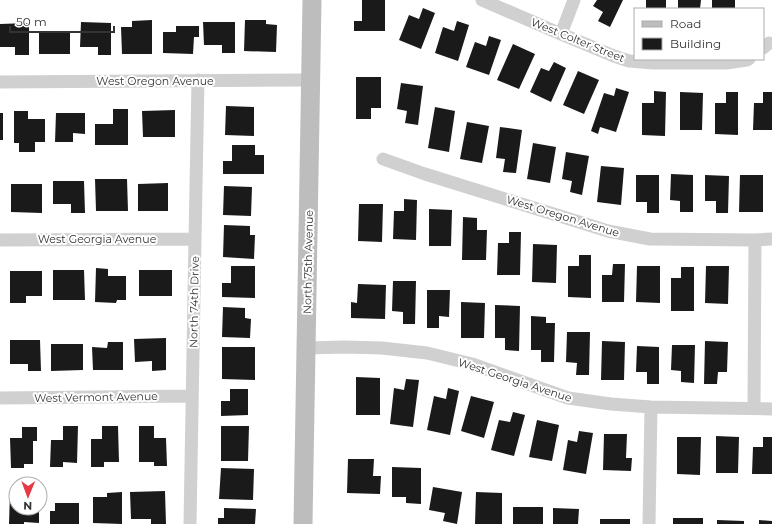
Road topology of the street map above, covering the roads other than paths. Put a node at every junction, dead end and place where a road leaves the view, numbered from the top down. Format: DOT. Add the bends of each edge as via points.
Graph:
graph roads {
  1 [pos="312,0"];
  2 [pos="482,0"];
  3 [pos="574,0"];
  4 [pos="561,34"];
  5 [pos="747,60"];
  6 [pos="198,80"];
  7 [pos="310,80"];
  8 [pos="0,82"];
  9 [pos="383,159"];
  10 [pos="195,239"];
  11 [pos="772,239"];
  12 [pos="0,240"];
  13 [pos="755,240"];
  14 [pos="307,348"];
  15 [pos="192,396"];
  16 [pos="0,398"];
  17 [pos="651,407"];
  18 [pos="754,408"];
  19 [pos="772,409"];
  20 [pos="190,524"];
  21 [pos="303,524"];
  22 [pos="649,524"];
  1 -- 7 [label="main road, North 75th Avenue"];
  2 -- 4 [label="street, West Colter Street"];
  3 -- 4 [label="street"];
  4 -- 5 [label="street, West Colter Street" via="629,61 699,63"];
  6 -- 7 [label="street, West Oregon Avenue"];
  6 -- 8 [label="street, West Oregon Avenue"];
  6 -- 10 [label="street, North 74th Drive"];
  7 -- 14 [label="main road, North 75th Avenue"];
  9 -- 13 [label="street, West Oregon Avenue" via="608,231 650,240"];
  10 -- 12 [label="street, West Georgia Avenue"];
  10 -- 15 [label="street, North 74th Drive"];
  11 -- 13 [label="street, West Oregon Avenue"];
  13 -- 18 [label="street"];
  14 -- 17 [label="street, West Georgia Avenue" via="382,348 427,353 472,364 568,398"];
  14 -- 21 [label="main road, North 75th Avenue"];
  15 -- 16 [label="street, West Vermont Avenue"];
  15 -- 20 [label="street, North 74th Drive"];
  17 -- 18 [label="street, West Georgia Avenue"];
  17 -- 22 [label="street"];
  18 -- 19 [label="street, West Georgia Avenue"];
}
